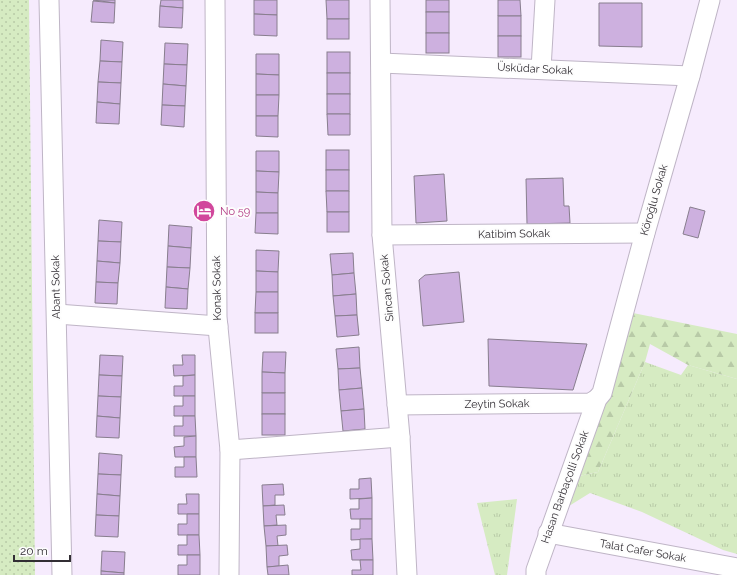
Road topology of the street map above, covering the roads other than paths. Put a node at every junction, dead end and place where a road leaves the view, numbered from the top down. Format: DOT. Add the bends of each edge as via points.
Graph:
graph roads {
  1 [pos="49,0"];
  2 [pos="215,0"];
  3 [pos="380,0"];
  4 [pos="545,0"];
  5 [pos="710,0"];
  6 [pos="381,63"];
  7 [pos="540,70"];
  8 [pos="690,76"];
  9 [pos="645,233"];
  10 [pos="382,235"];
  11 [pos="57,314"];
  12 [pos="218,326"];
  13 [pos="597,399"];
  14 [pos="397,405"];
  15 [pos="400,437"];
  16 [pos="230,450"];
  17 [pos="548,534"];
  18 [pos="737,568"];
  19 [pos="62,575"];
  20 [pos="229,575"];
  21 [pos="407,575"];
  22 [pos="536,575"];
  1 -- 11 [label="street, Abant Sokak"];
  2 -- 12 [label="street, Konak Sokak"];
  3 -- 6 [label="street, Sincan Sokak"];
  4 -- 7 [label="street"];
  5 -- 8 [label="street, Köroğlu Sokak"];
  6 -- 7 [label="street, Üsküdar Sokak"];
  6 -- 10 [label="street, Sincan Sokak"];
  7 -- 8 [label="street, Üsküdar Sokak"];
  8 -- 9 [label="street, Köroğlu Sokak"];
  9 -- 10 [label="street, Katibim Sokak"];
  9 -- 13 [label="street, Köroğlu Sokak" via="602,393"];
  10 -- 14 [label="street, Sincan Sokak"];
  11 -- 12 [label="street"];
  11 -- 19 [label="street, Abant Sokak"];
  12 -- 16 [label="street, Konak Sokak"];
  13 -- 14 [label="street, Zeytin Sokak" via="590,403"];
  13 -- 17 [label="street, Hasan Barbaçolli Sokak"];
  14 -- 15 [label="street, Sincan Sokak"];
  15 -- 16 [label="street"];
  15 -- 21 [label="street, Sincan Sokak"];
  16 -- 20 [label="street, Konak Sokak"];
  17 -- 18 [label="street, Talat Cafer Sokak"];
  17 -- 22 [label="street, Hasan Barbaçolli Sokak"];
}
